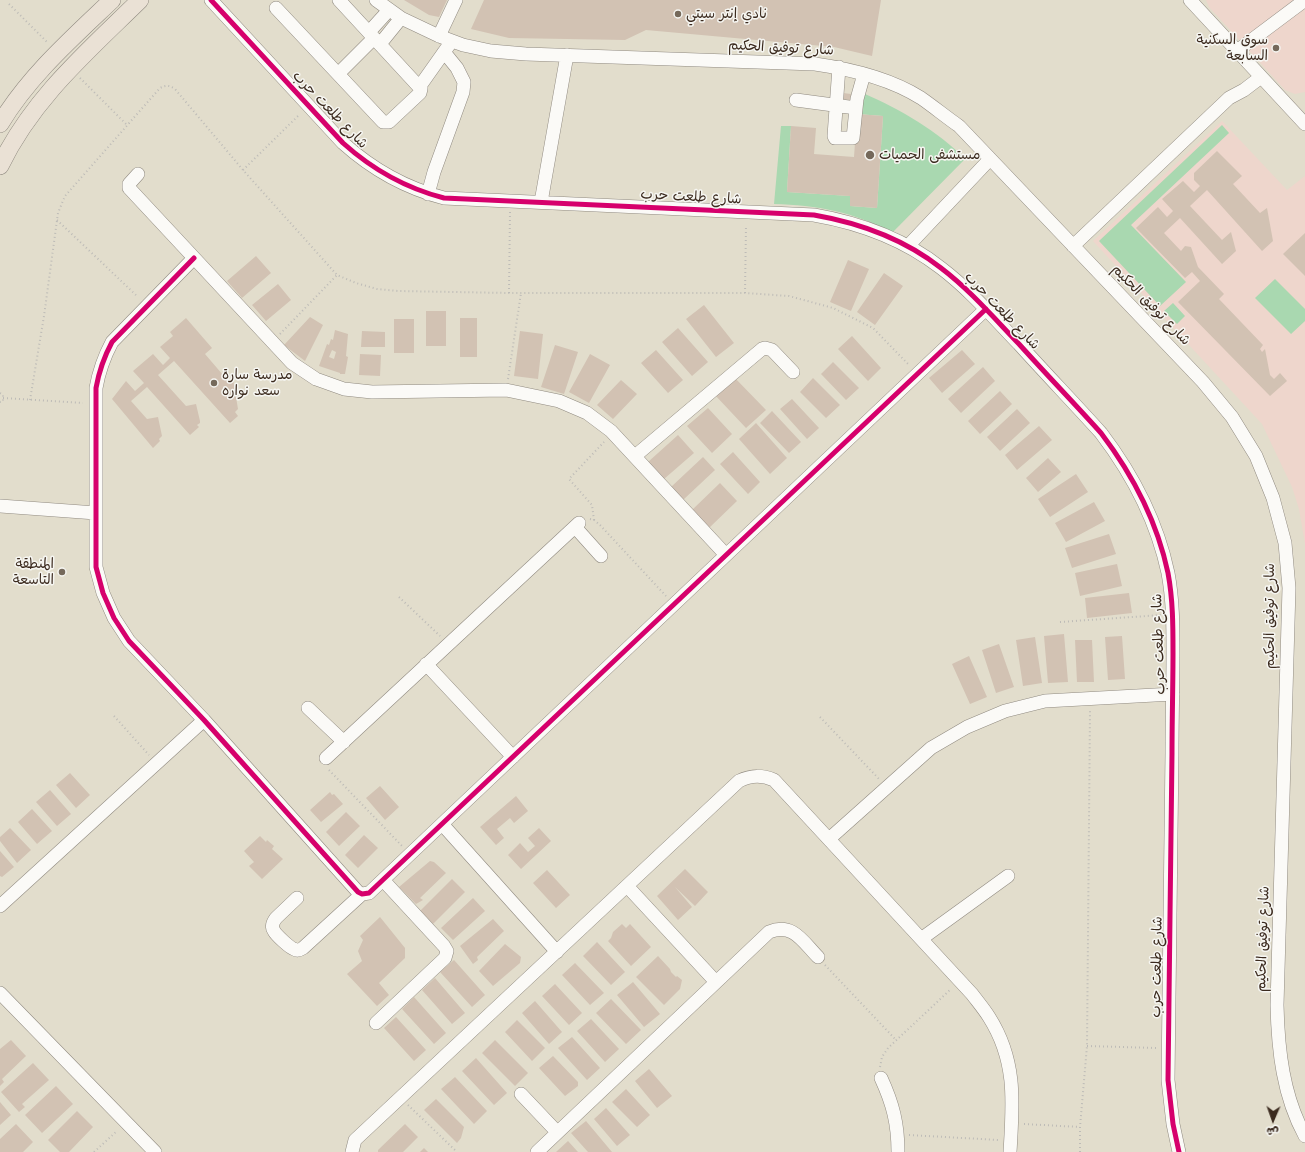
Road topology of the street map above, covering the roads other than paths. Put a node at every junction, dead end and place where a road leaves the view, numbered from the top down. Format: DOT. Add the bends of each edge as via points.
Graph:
graph roads {
  1 [pos="112,0"];
  2 [pos="140,0"];
  3 [pos="211,0"];
  4 [pos="339,0"];
  5 [pos="376,0"];
  6 [pos="456,0"];
  7 [pos="1190,0"];
  8 [pos="1305,0"];
  9 [pos="276,8"];
  10 [pos="389,10"];
  11 [pos="401,18"];
  12 [pos="438,36"];
  13 [pos="374,38"];
  14 [pos="448,46"];
  15 [pos="1237,51"];
  16 [pos="567,55"];
  17 [pos="839,67"];
  18 [pos="338,74"];
  19 [pos="864,74"];
  20 [pos="1261,77"];
  21 [pos="420,86"];
  22 [pos="796,100"];
  23 [pos="835,105"];
  24 [pos="856,108"];
  25 [pos="1304,120"];
  26 [pos="0,124"];
  27 [pos="990,159"];
  28 [pos="0,166"];
  29 [pos="138,174"];
  30 [pos="428,194"];
  31 [pos="540,202"];
  32 [pos="908,246"];
  33 [pos="1073,246"];
  34 [pos="194,258"];
  35 [pos="986,309"];
  36 [pos="793,372"];
  37 [pos="635,456"];
  38 [pos="0,506"];
  39 [pos="96,513"];
  40 [pos="726,555"];
  41 [pos="601,556"];
  42 [pos="426,664"];
  43 [pos="1173,694"];
  44 [pos="308,708"];
  45 [pos="204,720"];
  46 [pos="344,742"];
  47 [pos="513,757"];
  48 [pos="326,758"];
  49 [pos="442,824"];
  50 [pos="829,839"];
  51 [pos="1008,876"];
  52 [pos="383,880"];
  53 [pos="627,886"];
  54 [pos="362,894"];
  55 [pos="297,898"];
  56 [pos="0,906"];
  57 [pos="921,939"];
  58 [pos="557,952"];
  59 [pos="818,957"];
  60 [pos="716,982"];
  61 [pos="0,993"];
  62 [pos="376,1023"];
  63 [pos="881,1078"];
  64 [pos="520,1094"];
  65 [pos="557,1132"];
  66 [pos="1305,1136"];
  67 [pos="1011,1146"];
  68 [pos="154,1152"];
  69 [pos="352,1152"];
  70 [pos="537,1152"];
  71 [pos="898,1152"];
  72 [pos="1180,1152"];
  1 -- 26 [label="main road" via="34,77"];
  2 -- 28 [label="main road" via="49,90"];
  3 -- 30 [label="street, شارع طلعت حرب" via="343,143 369,164 397,181"];
  4 -- 13 [label="street"];
  5 -- 10 [label="street, شارع توفيق الحكيم"];
  6 -- 12 [label="street"];
  7 -- 15 [label="street"];
  8 -- 15 [label="street"];
  9 -- 18 [label="street"];
  10 -- 11 [label="street, شارع توفيق الحكيم"];
  10 -- 13 [label="street"];
  11 -- 12 [label="street, شارع توفيق الحكيم"];
  11 -- 13 [label="street"];
  12 -- 14 [label="street, شارع توفيق الحكيم"];
  13 -- 18 [label="street"];
  13 -- 21 [label="street"];
  14 -- 16 [label="street, شارع توفيق الحكيم"];
  14 -- 21 [label="street"];
  14 -- 30 [label="street" via="464,82 463,92"];
  15 -- 20 [label="street"];
  16 -- 17 [label="street, شارع توفيق الحكيم"];
  16 -- 31 [label="street"];
  17 -- 19 [label="street, شارع توفيق الحكيم"];
  17 -- 23 [label="street"];
  18 -- 21 [label="street" via="385,123 420,93"];
  19 -- 24 [label="street"];
  19 -- 27 [label="street, شارع توفيق الحكيم" via="920,98 959,126"];
  20 -- 25 [label="street"];
  20 -- 33 [label="street" via="1229,98"];
  22 -- 23 [label="street"];
  23 -- 24 [label="street"];
  23 -- 24 [label="street" via="835,138 853,138"];
  27 -- 32 [label="street"];
  27 -- 33 [label="street, شارع توفيق الحكيم"];
  29 -- 34 [label="street" via="128,187"];
  30 -- 31 [label="street, شارع طلعت حرب" via="444,198"];
  31 -- 32 [label="street, شارع طلعت حرب" via="794,213 834,218 872,229"];
  32 -- 35 [label="street, شارع طلعت حرب" via="942,268"];
  33 -- 66 [label="street, شارع توفيق الحكيم" via="1203,382 1232,417 1256,456 1273,498 1285,543 1289,588 1278,1037 1290,1099"];
  34 -- 37 [label="street" via="292,363 316,379 344,389 372,392 506,390 559,401 586,413 613,433"];
  34 -- 39 [label="street" via="112,342 104,357 96,388"];
  35 -- 40 [label="street"];
  35 -- 43 [label="street, شارع طلعت حرب" via="1101,433 1131,476 1154,523 1168,574 1172,614"];
  36 -- 37 [label="street" via="772,350 762,349"];
  37 -- 40 [label="street"];
  38 -- 39 [label="street"];
  39 -- 45 [label="street" via="96,567 103,593 114,618 129,641"];
  40 -- 47 [label="street"];
  41 -- 42 [label="street" via="577,525"];
  42 -- 46 [label="street"];
  42 -- 47 [label="street"];
  43 -- 50 [label="street" via="1045,701 1005,711 967,727 931,748"];
  43 -- 72 [label="street, شارع طلعت حرب" via="1168,1048 1170,1102"];
  44 -- 46 [label="street"];
  45 -- 54 [label="street"];
  45 -- 56 [label="street"];
  46 -- 48 [label="street"];
  47 -- 49 [label="street"];
  49 -- 52 [label="street"];
  49 -- 58 [label="street"];
  50 -- 53 [label="street" via="774,780 765,776 747,777 739,781"];
  50 -- 57 [label="street"];
  51 -- 57 [label="street"];
  52 -- 54 [label="street" via="369,893"];
  52 -- 62 [label="street" via="447,951 445,958"];
  53 -- 58 [label="street"];
  53 -- 60 [label="street"];
  54 -- 55 [label="street" via="303,948 295,950 274,931 273,927 276,918"];
  57 -- 67 [label="street" via="972,994 989,1017 1002,1043 1010,1070 1013,1098"];
  58 -- 69 [label="street" via="355,1140"];
  59 -- 60 [label="street" via="793,932 786,928 777,928 769,932"];
  60 -- 65 [label="street"];
  61 -- 68 [label="street"];
  63 -- 71 [label="street" via="895,1115"];
  64 -- 65 [label="street"];
  65 -- 70 [label="street"];
}
